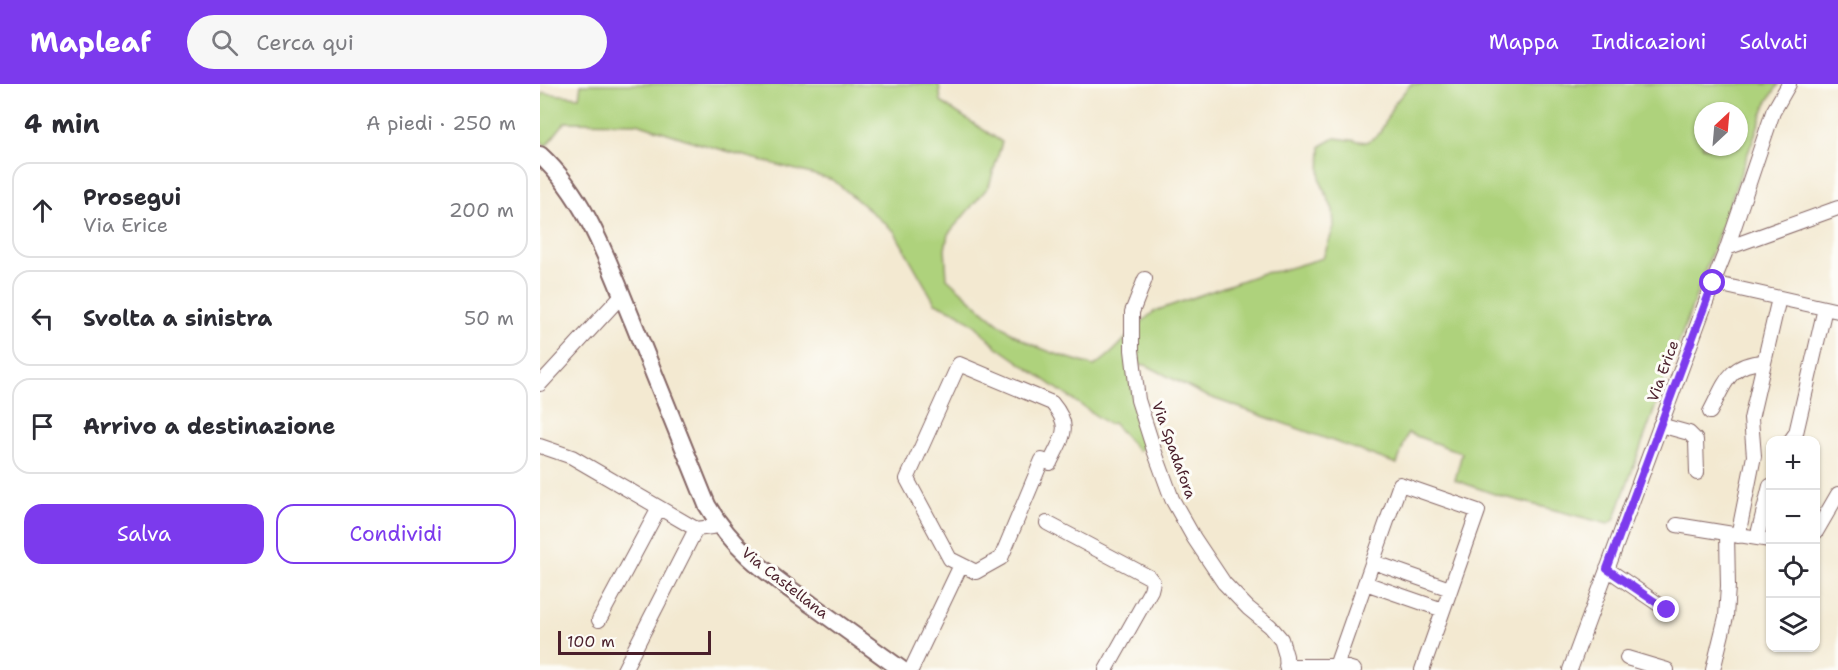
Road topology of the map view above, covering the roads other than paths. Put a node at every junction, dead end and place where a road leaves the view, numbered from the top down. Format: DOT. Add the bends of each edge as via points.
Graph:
graph roads {
  1 [pos="1789,84"];
  2 [pos="540,155"];
  3 [pos="1838,208"];
  4 [pos="1727,248"];
  5 [pos="1144,279"];
  6 [pos="1713,283"];
  7 [pos="622,295"];
  8 [pos="1779,298"];
  9 [pos="1831,309"];
  10 [pos="1763,362"];
  11 [pos="540,384"];
  12 [pos="1710,412"];
  13 [pos="1660,425"];
  14 [pos="1794,436"];
  15 [pos="540,446"];
  16 [pos="1697,472"];
  17 [pos="1770,490"];
  18 [pos="1838,494"];
  19 [pos="659,508"];
  20 [pos="1047,523"];
  21 [pos="1820,524"];
  22 [pos="1677,525"];
  23 [pos="720,526"];
  24 [pos="696,529"];
  25 [pos="1732,535"];
  26 [pos="1764,539"];
  27 [pos="1373,562"];
  28 [pos="961,565"];
  29 [pos="1607,569"];
  30 [pos="1365,583"];
  31 [pos="1450,590"];
  32 [pos="1443,610"];
  33 [pos="1667,610"];
  34 [pos="599,620"];
  35 [pos="1627,658"];
  36 [pos="1336,666"];
  37 [pos="1287,668"];
  38 [pos="624,670"];
  39 [pos="902,670"];
  40 [pos="911,670"];
  41 [pos="1106,670"];
  42 [pos="1354,670"];
  43 [pos="1422,670"];
  44 [pos="1570,670"];
  45 [pos="1667,670"];
  46 [pos="1713,670"];
  1 -- 4 [label="street, Via Erice" via="1773,112"];
  2 -- 7 [label="main road, Via Castellana" via="577,200"];
  3 -- 4 [label="street"];
  4 -- 6 [label="street, Via Erice"];
  5 -- 37 [label="street, Via Spadafora" via="1132,312 1132,350 1138,400 1154,450 1194,538 1224,583 1281,639"];
  6 -- 8 [label="street"];
  6 -- 13 [label="street, Via Erice"];
  7 -- 11 [label="street"];
  7 -- 23 [label="main road, Via Castellana" via="707,505"];
  8 -- 9 [label="street"];
  8 -- 10 [label="street"];
  9 -- 14 [label="street"];
  10 -- 12 [label="street" via="1737,368"];
  10 -- 25 [label="street" via="1751,418 1754,456"];
  13 -- 16 [label="street" via="1689,433 1696,440"];
  13 -- 29 [label="street, Via Erice"];
  15 -- 19 [label="street" via="572,457"];
  17 -- 26 [label="street"];
  18 -- 21 [label="street"];
  19 -- 24 [label="street"];
  19 -- 34 [label="street"];
  20 -- 41 [label="street" via="1153,582"];
  22 -- 25 [label="street"];
  23 -- 24 [label="street"];
  23 -- 39 [label="main road, Via Castellana" via="757,566"];
  24 -- 38 [label="street"];
  25 -- 26 [label="street"];
  25 -- 46 [label="street" via="1726,617"];
  27 -- 30 [label="street"];
  27 -- 31 [label="street"];
  27 -- 31 [label="street" via="1400,484 1478,511"];
  28 -- 28 [label="street" via="950,559 907,479 958,364 1052,403 1065,424 1050,463 1042,460 1000,558 976,572"];
  28 -- 40 [label="street"];
  29 -- 33 [label="street"];
  29 -- 44 [label="street, Via Erice"];
  30 -- 32 [label="street"];
  30 -- 36 [label="street"];
  31 -- 32 [label="street"];
  32 -- 43 [label="street"];
  35 -- 45 [label="street"];
  36 -- 37 [label="street"];
  36 -- 42 [label="street"];
}
